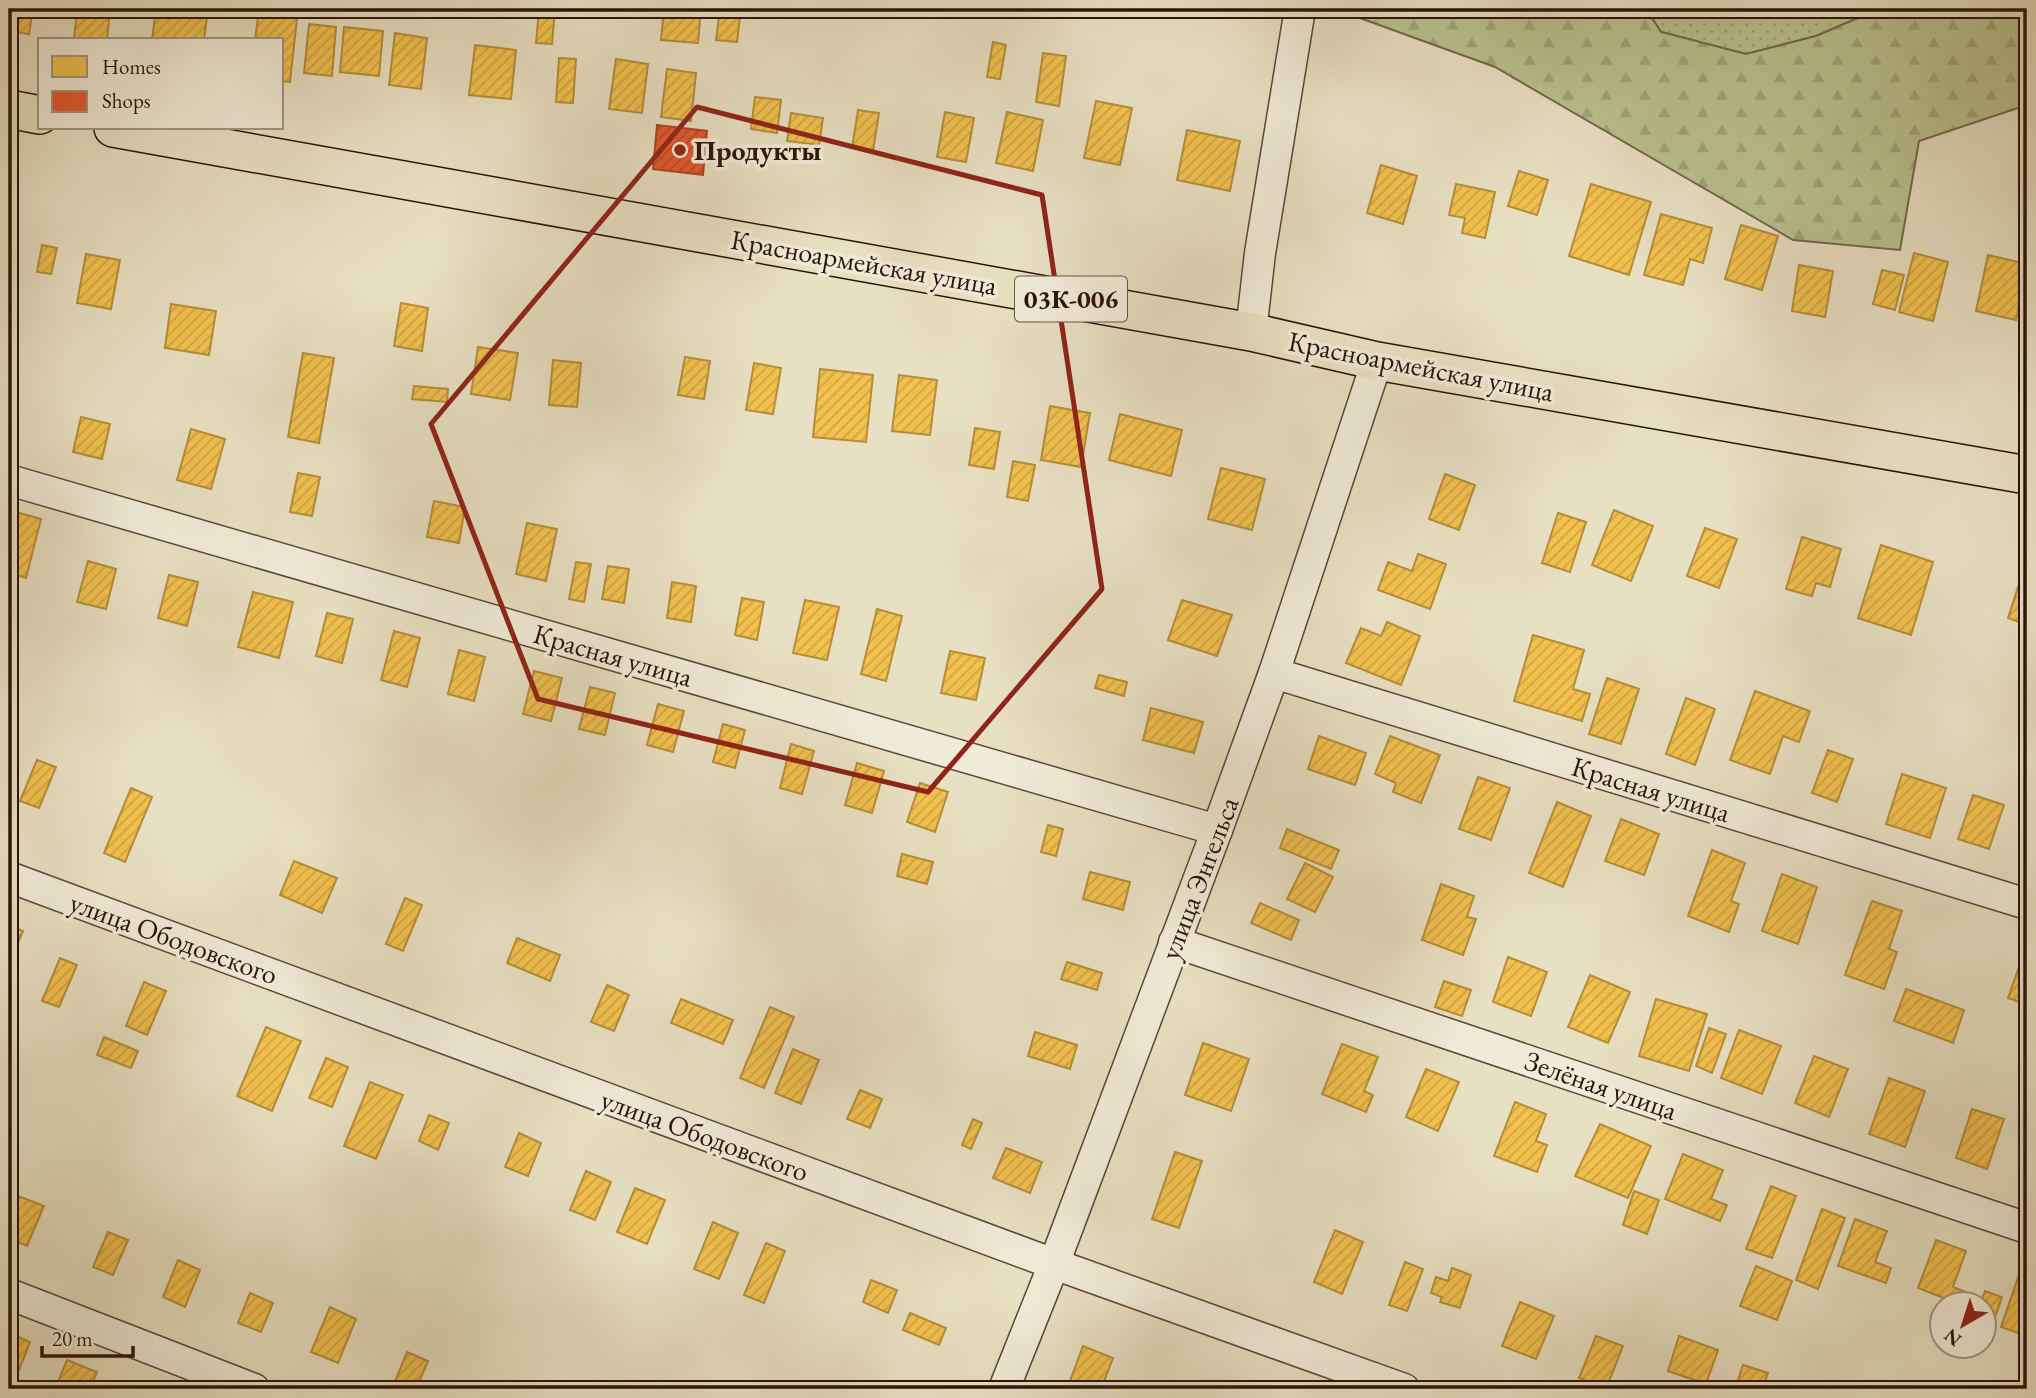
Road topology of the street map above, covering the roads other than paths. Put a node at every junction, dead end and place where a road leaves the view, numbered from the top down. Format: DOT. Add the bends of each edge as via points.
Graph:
graph roads {
  1 [pos="1300,9"];
  2 [pos="9,109"];
  3 [pos="38,115"];
  4 [pos="124,130"];
  5 [pos="1251,332"];
  6 [pos="1377,361"];
  7 [pos="2027,475"];
  8 [pos="9,480"];
  9 [pos="1274,674"];
  10 [pos="1217,830"];
  11 [pos="9,877"];
  12 [pos="2027,904"];
  13 [pos="1174,942"];
  14 [pos="2027,1228"];
  15 [pos="1054,1264"];
  16 [pos="9,1294"];
  17 [pos="254,1389"];
  18 [pos="1004,1389"];
  19 [pos="1404,1389"];
  1 -- 5 [label="street"];
  2 -- 3 [label="main road"];
  4 -- 5 [label="main road, Красноармейская улица / 03К-006"];
  5 -- 6 [label="main road, Красноармейская улица / 03К-006"];
  6 -- 7 [label="main road, Красноармейская улица / 03К-006"];
  6 -- 9 [label="street, улица Энгельса"];
  8 -- 10 [label="street, Красная улица"];
  9 -- 10 [label="street, улица Энгельса"];
  9 -- 12 [label="street, Красная улица"];
  10 -- 13 [label="street, улица Энгельса"];
  11 -- 15 [label="street, улица Ободовского"];
  13 -- 14 [label="street, Зелёная улица"];
  13 -- 15 [label="street, улица Энгельса"];
  15 -- 18 [label="street, улица Энгельса"];
  15 -- 19 [label="street, улица Ободовского"];
  16 -- 17 [label="street"];
}
